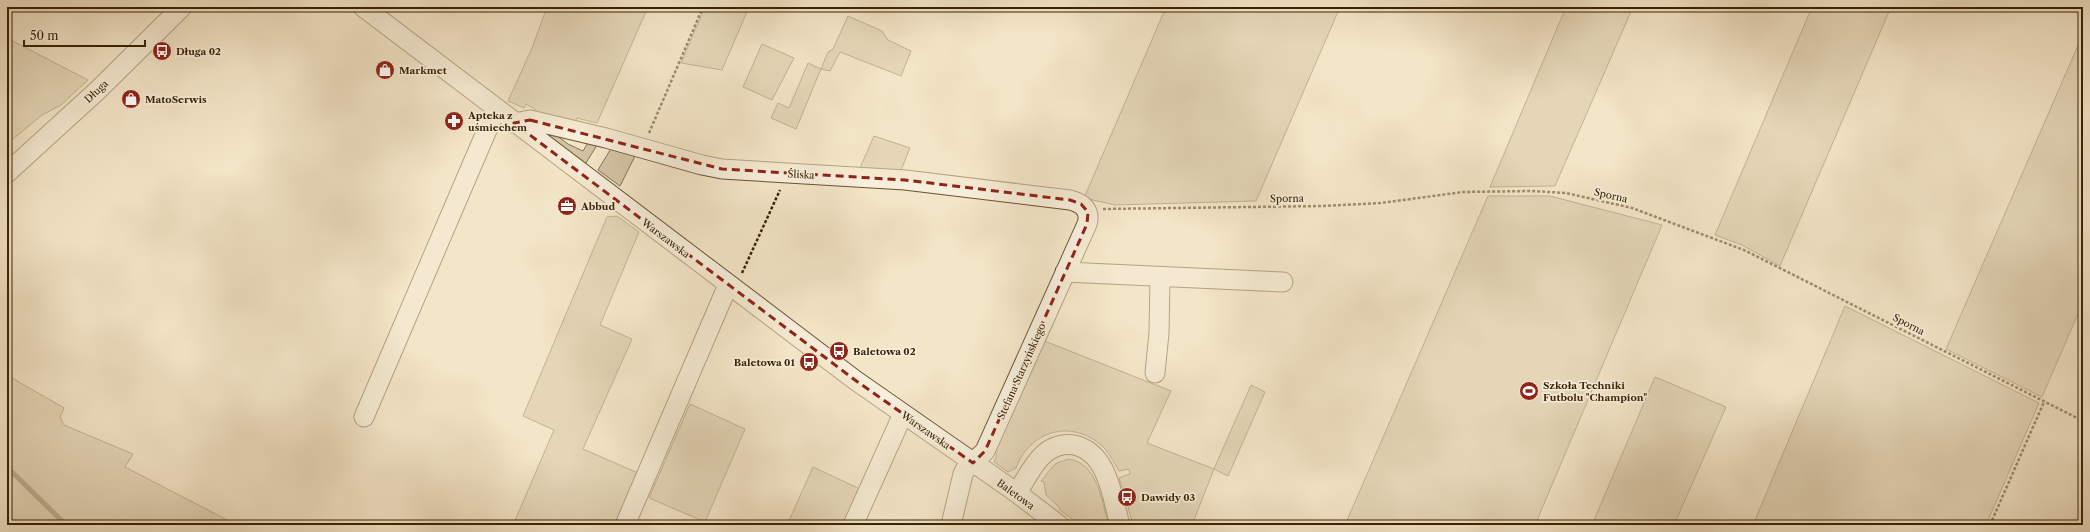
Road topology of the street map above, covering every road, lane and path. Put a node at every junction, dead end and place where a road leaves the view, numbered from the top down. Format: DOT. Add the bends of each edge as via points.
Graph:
graph roads {
  1 [pos="182,7"];
  2 [pos="363,7"];
  3 [pos="703,7"];
  4 [pos="496,109"];
  5 [pos="514,123"];
  6 [pos="642,148"];
  7 [pos="7,173"];
  8 [pos="787,174"];
  9 [pos="1088,212"];
  10 [pos="1065,272"];
  11 [pos="1160,277"];
  12 [pos="1284,282"];
  13 [pos="731,287"];
  14 [pos="1155,373"];
  15 [pos="2044,402"];
  16 [pos="903,414"];
  17 [pos="364,417"];
  18 [pos="2083,422"];
  19 [pos="973,463"];
  20 [pos="1017,493"];
  21 [pos="625,525"];
  22 [pos="853,525"];
  23 [pos="951,525"];
  24 [pos="1059,525"];
  25 [pos="1120,525"];
  26 [pos="1990,525"];
  1 -- 7 [label="street, Długa" via="98,90"];
  2 -- 4 [label="street, Warszawska"];
  3 -- 6 [label="path"];
  4 -- 5 [label="street, Warszawska"];
  4 -- 17 [label="street"];
  5 -- 6 [label="street, Śliska" via="530,120"];
  5 -- 13 [label="street, Warszawska"];
  6 -- 8 [label="street, Śliska" via="716,168"];
  8 -- 9 [label="street, Śliska" via="905,180 994,190 1070,200 1081,204"];
  8 -- 13 [label="path"];
  9 -- 10 [label="street, Stefana Starzyńskiego" via="1087,224"];
  9 -- 15 [label="path, Sporna" via="1107,208 1381,203 1463,192 1566,193 1632,208 1744,250"];
  10 -- 11 [label="street"];
  10 -- 19 [label="street, Stefana Starzyńskiego" via="985,451"];
  11 -- 12 [label="street"];
  11 -- 14 [label="street"];
  13 -- 16 [label="street, Warszawska"];
  13 -- 21 [label="street"];
  15 -- 18 [label="path, Sporna"];
  15 -- 26 [label="path"];
  16 -- 19 [label="street, Warszawska"];
  16 -- 22 [label="street"];
  19 -- 20 [label="street, Baletowa"];
  19 -- 23 [label="street, Stefana Starzyńskiego" via="963,474"];
  20 -- 24 [label="street, Baletowa"];
  20 -- 25 [label="street" via="1041,456 1049,450 1060,445 1082,447 1094,454 1104,470"];
}
